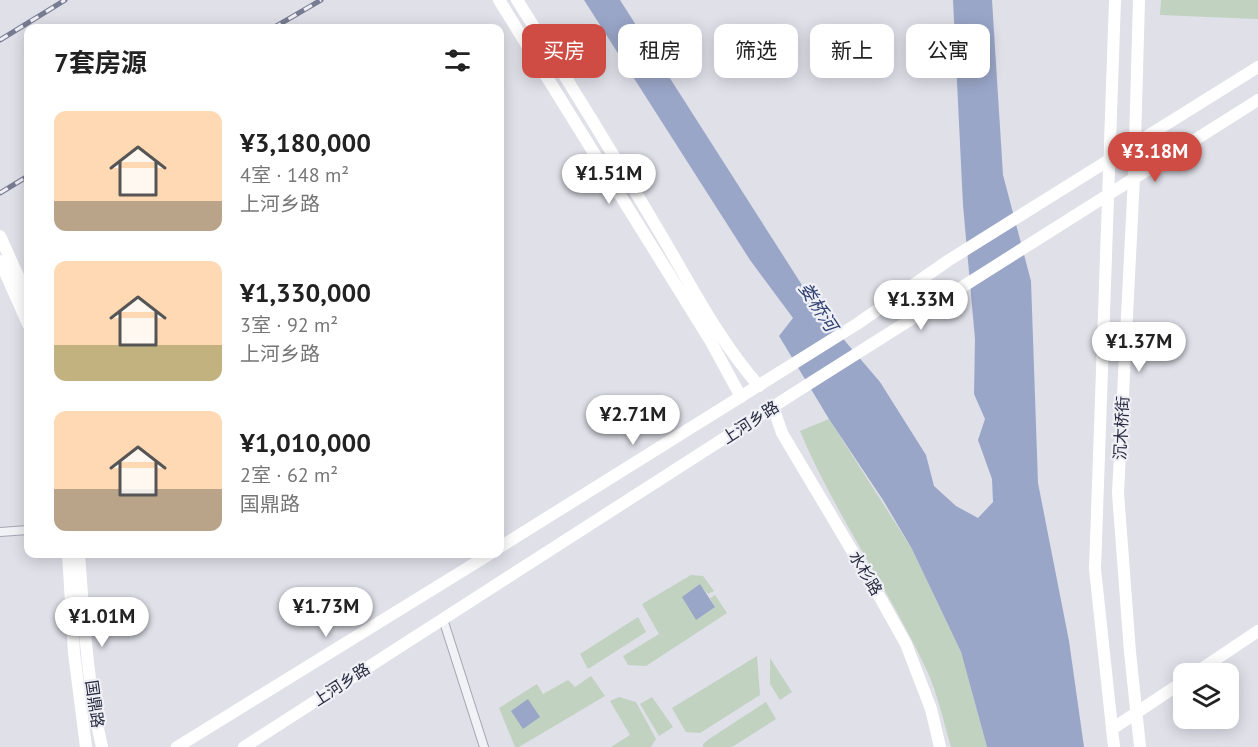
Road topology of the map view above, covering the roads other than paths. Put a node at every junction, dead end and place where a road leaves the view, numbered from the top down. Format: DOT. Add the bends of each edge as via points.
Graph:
graph roads {
  1 [pos="499,0"];
  2 [pos="517,0"];
  3 [pos="1115,0"];
  4 [pos="1139,0"];
  5 [pos="1258,67"];
  6 [pos="1258,100"];
  7 [pos="1134,145"];
  8 [pos="1110,159"];
  9 [pos="1134,178"];
  10 [pos="1108,195"];
  11 [pos="0,236"];
  12 [pos="0,261"];
  13 [pos="24,289"];
  14 [pos="24,314"];
  15 [pos="759,386"];
  16 [pos="741,397"];
  17 [pos="773,407"];
  18 [pos="24,530"];
  19 [pos="0,532"];
  20 [pos="504,545"];
  21 [pos="68,558"];
  22 [pos="79,558"];
  23 [pos="484,558"];
  24 [pos="443,619"];
  25 [pos="1258,631"];
  26 [pos="1210,663"];
  27 [pos="1173,688"];
  28 [pos="1136,712"];
  29 [pos="1112,729"];
  30 [pos="86,747"];
  31 [pos="102,747"];
  32 [pos="177,747"];
  33 [pos="244,747"];
  34 [pos="484,747"];
  35 [pos="940,747"];
  36 [pos="1114,747"];
  37 [pos="1140,747"];
  1 -- 16 [label="main road" via="710,340"];
  2 -- 15 [label="main road" via="717,328"];
  3 -- 8 [label="main road, 沉木桥街"];
  4 -- 7 [label="main road, 沉木桥街"];
  5 -- 7 [label="main road, 上河乡路"];
  6 -- 9 [label="main road, 上河乡路"];
  7 -- 8 [label="main road, 上河乡路"];
  7 -- 9 [label="main road, 沉木桥街"];
  8 -- 10 [label="main road, 沉木桥街"];
  8 -- 15 [label="main road, 上河乡路"];
  9 -- 10 [label="main road, 上河乡路"];
  9 -- 28 [label="main road, 沉木桥街" via="1118,493"];
  10 -- 17 [label="main road, 上河乡路"];
  10 -- 29 [label="main road, 沉木桥街" via="1095,569"];
  11 -- 13 [label="main road"];
  12 -- 14 [label="main road"];
  15 -- 16 [label="main road, 上河乡路"];
  16 -- 20 [label="main road, 上河乡路"];
  17 -- 24 [label="main road, 上河乡路"];
  17 -- 35 [label="main road, 水杉路" via="782,433 906,644 931,709"];
  18 -- 19 [label="street"];
  21 -- 30 [label="main road, 国鼎路" via="74,653"];
  22 -- 31 [label="main road, 国鼎路" via="91,682"];
  23 -- 32 [label="main road, 上河乡路"];
  24 -- 33 [label="main road, 上河乡路"];
  24 -- 34 [label="street"];
  25 -- 26 [label="main road"];
  27 -- 28 [label="main road"];
  28 -- 29 [label="main road"];
  28 -- 37 [label="main road, 沉木桥街"];
  29 -- 36 [label="main road, 沉木桥街"];
}
